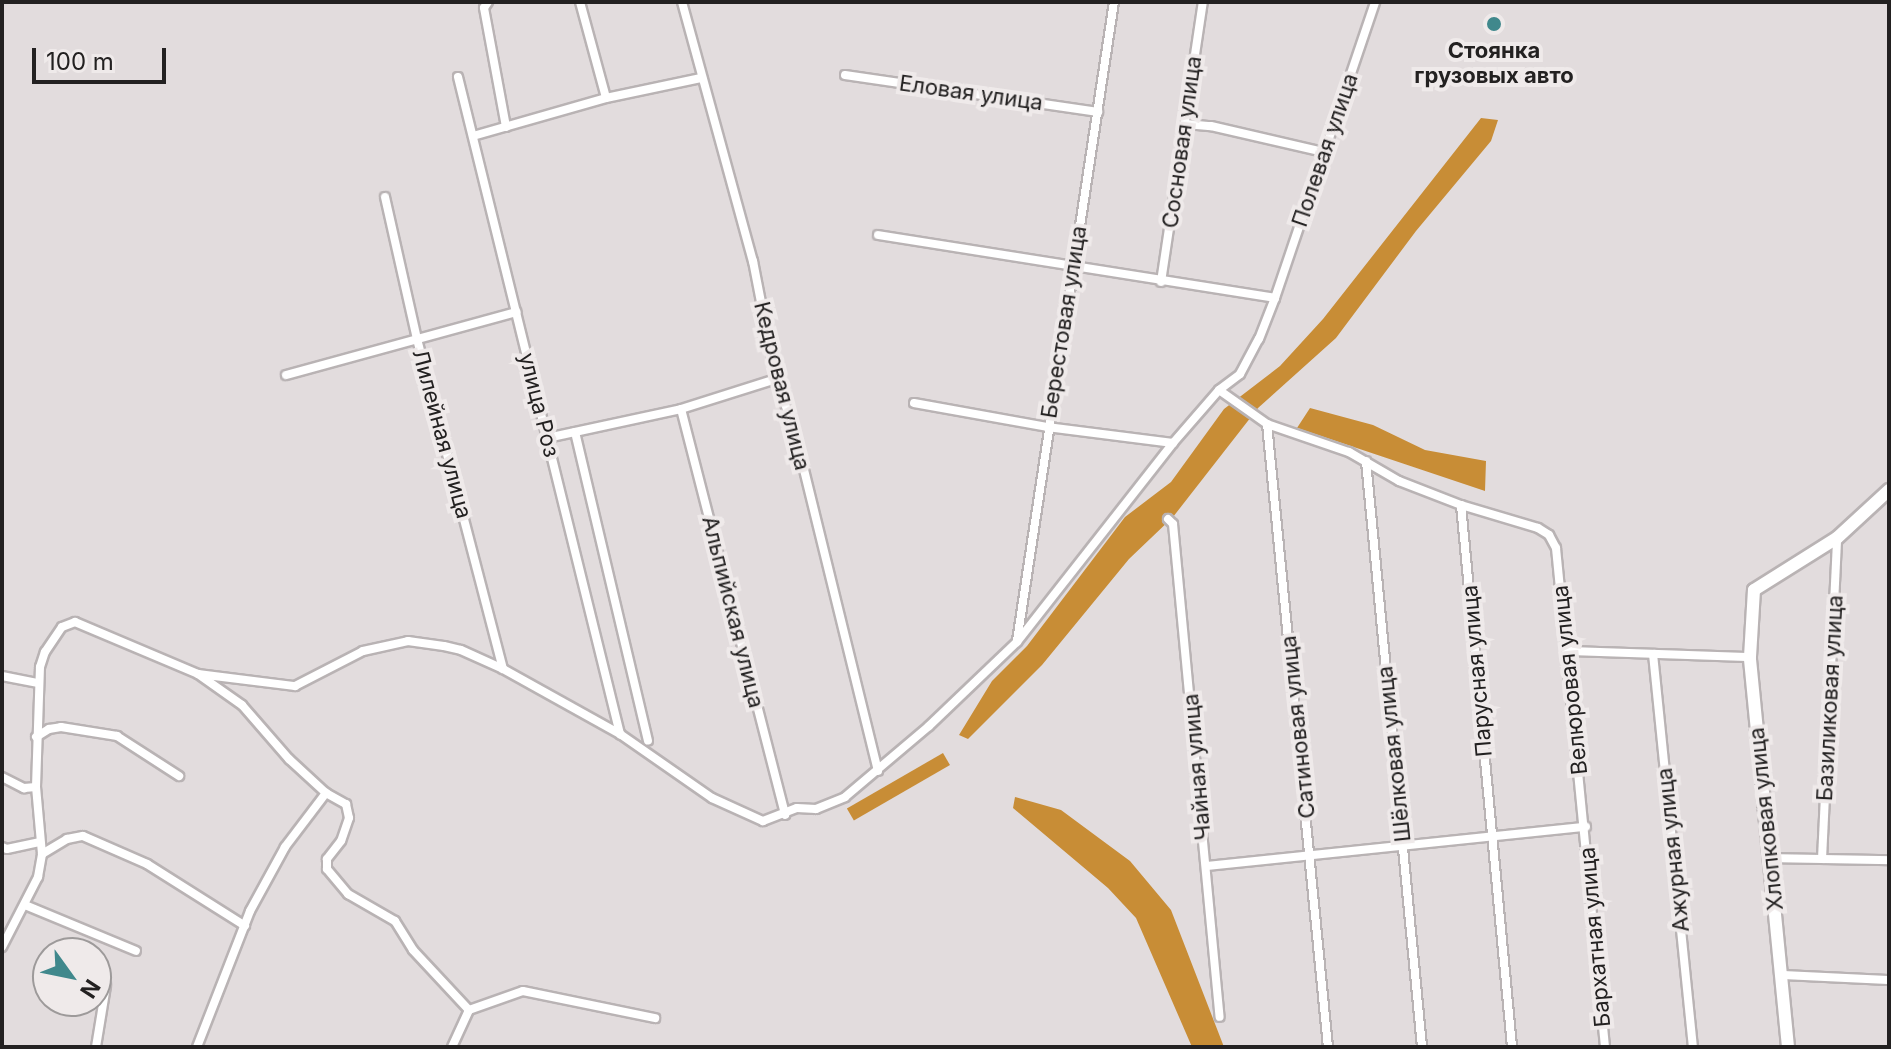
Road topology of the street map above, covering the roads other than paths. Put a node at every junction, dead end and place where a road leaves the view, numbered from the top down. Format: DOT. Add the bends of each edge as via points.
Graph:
graph roads {
  1 [pos="488,2"];
  2 [pos="580,2"];
  3 [pos="682,2"];
  4 [pos="1114,2"];
  5 [pos="1203,2"];
  6 [pos="1375,2"];
  7 [pos="845,75"];
  8 [pos="458,77"];
  9 [pos="701,78"];
  10 [pos="606,98"];
  11 [pos="1098,112"];
  12 [pos="1186,124"];
  13 [pos="506,127"];
  14 [pos="473,136"];
  15 [pos="1324,152"];
  16 [pos="385,197"];
  17 [pos="878,235"];
  18 [pos="1074,267"];
  19 [pos="1161,282"];
  20 [pos="1275,298"];
  21 [pos="517,312"];
  22 [pos="417,339"];
  23 [pos="286,375"];
  24 [pos="776,379"];
  25 [pos="1219,390"];
  26 [pos="914,403"];
  27 [pos="681,409"];
  28 [pos="1267,424"];
  29 [pos="1047,427"];
  30 [pos="575,432"];
  31 [pos="547,438"];
  32 [pos="1173,443"];
  33 [pos="1366,461"];
  34 [pos="1889,490"];
  35 [pos="1461,505"];
  36 [pos="1168,519"];
  37 [pos="1837,538"];
  38 [pos="1017,642"];
  39 [pos="1567,651"];
  40 [pos="1653,654"];
  41 [pos="1750,657"];
  42 [pos="503,669"];
  43 [pos="198,674"];
  44 [pos="2,676"];
  45 [pos="38,683"];
  46 [pos="620,734"];
  47 [pos="36,737"];
  48 [pos="648,740"];
  49 [pos="878,771"];
  50 [pos="179,776"];
  51 [pos="2,777"];
  52 [pos="36,787"];
  53 [pos="326,793"];
  54 [pos="785,815"];
  55 [pos="1586,827"];
  56 [pos="1493,837"];
  57 [pos="40,842"];
  58 [pos="1404,846"];
  59 [pos="2,847"];
  60 [pos="42,854"];
  61 [pos="1311,856"];
  62 [pos="1770,858"];
  63 [pos="1822,859"];
  64 [pos="1889,860"];
  65 [pos="1206,866"];
  66 [pos="25,905"];
  67 [pos="245,926"];
  68 [pos="2,927"];
  69 [pos="12,932"];
  70 [pos="2,947"];
  71 [pos="136,951"];
  72 [pos="1782,975"];
  73 [pos="1889,980"];
  74 [pos="469,1010"];
  75 [pos="101,1017"];
  76 [pos="1220,1017"];
  77 [pos="655,1018"];
  78 [pos="96,1047"];
  79 [pos="197,1047"];
  80 [pos="452,1047"];
  81 [pos="1328,1047"];
  82 [pos="1422,1047"];
  83 [pos="1512,1047"];
  84 [pos="1605,1047"];
  85 [pos="1693,1047"];
  86 [pos="1788,1047"];
  1 -- 13 [label="street" via="484,8"];
  2 -- 10 [label="street"];
  3 -- 9 [label="street, Кедровая улица"];
  4 -- 11 [label="street, Берестовая улица"];
  5 -- 12 [label="street, Сосновая улица"];
  6 -- 15 [label="street, Полевая улица"];
  7 -- 11 [label="street, Еловая улица"];
  8 -- 14 [label="street, улица Роз"];
  9 -- 10 [label="street"];
  9 -- 24 [label="street, Кедровая улица" via="753,261"];
  10 -- 13 [label="street"];
  11 -- 18 [label="street, Берестовая улица"];
  12 -- 15 [label="street"];
  12 -- 19 [label="street, Сосновая улица"];
  13 -- 14 [label="street"];
  14 -- 21 [label="street, улица Роз"];
  15 -- 20 [label="street, Полевая улица"];
  16 -- 22 [label="street, Лилейная улица"];
  17 -- 18 [label="street"];
  18 -- 19 [label="street"];
  18 -- 29 [label="street, Берестовая улица"];
  19 -- 20 [label="street"];
  20 -- 25 [label="street, Полевая улица" via="1240,374"];
  21 -- 22 [label="street"];
  21 -- 31 [label="street, улица Роз"];
  22 -- 23 [label="street"];
  22 -- 42 [label="street, Лилейная улица"];
  24 -- 27 [label="street"];
  24 -- 49 [label="street, Кедровая улица" via="794,429"];
  25 -- 28 [label="street"];
  25 -- 32 [label="street, Полевая улица"];
  26 -- 29 [label="street"];
  27 -- 30 [label="street"];
  27 -- 54 [label="street, Альпийская улица"];
  28 -- 33 [label="street"];
  28 -- 61 [label="street, Сатиновая улица"];
  29 -- 32 [label="street"];
  29 -- 38 [label="street, Берестовая улица"];
  30 -- 31 [label="street"];
  30 -- 48 [label="street, улица Роз"];
  31 -- 46 [label="street, улица Роз"];
  32 -- 38 [label="street, Полевая улица"];
  33 -- 35 [label="street" via="1399,481"];
  33 -- 58 [label="street, Шёлковая улица"];
  34 -- 37 [label="street"];
  35 -- 39 [label="street, Велюровая улица" via="1549,535 1556,548"];
  35 -- 56 [label="street, Парусная улица"];
  36 -- 65 [label="street, Чайная улица" via="1173,524"];
  37 -- 41 [label="street, Хлопковая улица" via="1754,590"];
  37 -- 63 [label="street, Базиликовая улица"];
  38 -- 49 [label="street, Полевая улица"];
  39 -- 40 [label="street"];
  39 -- 55 [label="street, Велюровая улица"];
  40 -- 41 [label="street"];
  40 -- 85 [label="street, Ажурная улица"];
  41 -- 62 [label="street, Хлопковая улица"];
  42 -- 43 [label="street, Полевая улица" via="461,650 408,641 363,651 295,686"];
  42 -- 46 [label="street, Полевая улица"];
  43 -- 45 [label="street" via="75,622 62,627 45,652"];
  43 -- 53 [label="street" via="242,705"];
  44 -- 45 [label="street"];
  45 -- 47 [label="street"];
  46 -- 54 [label="street, Полевая улица" via="712,798 763,821"];
  47 -- 50 [label="street" via="61,727 117,736"];
  47 -- 52 [label="street"];
  49 -- 54 [label="street, Полевая улица" via="845,797"];
  51 -- 52 [label="street" via="24,788"];
  52 -- 57 [label="street"];
  53 -- 67 [label="street" via="285,847"];
  53 -- 74 [label="street" via="346,804 349,818 327,869 348,894 395,921 413,950"];
  55 -- 56 [label="street"];
  55 -- 84 [label="street, Бархатная улица"];
  56 -- 58 [label="street"];
  56 -- 83 [label="street, Парусная улица"];
  57 -- 59 [label="street"];
  57 -- 60 [label="street"];
  58 -- 61 [label="street"];
  58 -- 82 [label="street, Шёлковая улица"];
  60 -- 66 [label="street"];
  60 -- 67 [label="street" via="83,836 147,864"];
  61 -- 65 [label="street"];
  61 -- 81 [label="street, Сатиновая улица"];
  62 -- 63 [label="street"];
  62 -- 72 [label="street, Хлопковая улица"];
  63 -- 64 [label="street"];
  65 -- 76 [label="street, Чайная улица"];
  66 -- 69 [label="street"];
  66 -- 71 [label="street"];
  67 -- 79 [label="street"];
  68 -- 69 [label="street"];
  69 -- 70 [label="street"];
  72 -- 73 [label="street"];
  72 -- 86 [label="street, Хлопковая улица"];
  74 -- 77 [label="street" via="523,991"];
  74 -- 80 [label="street"];
  75 -- 78 [label="street"];
}
